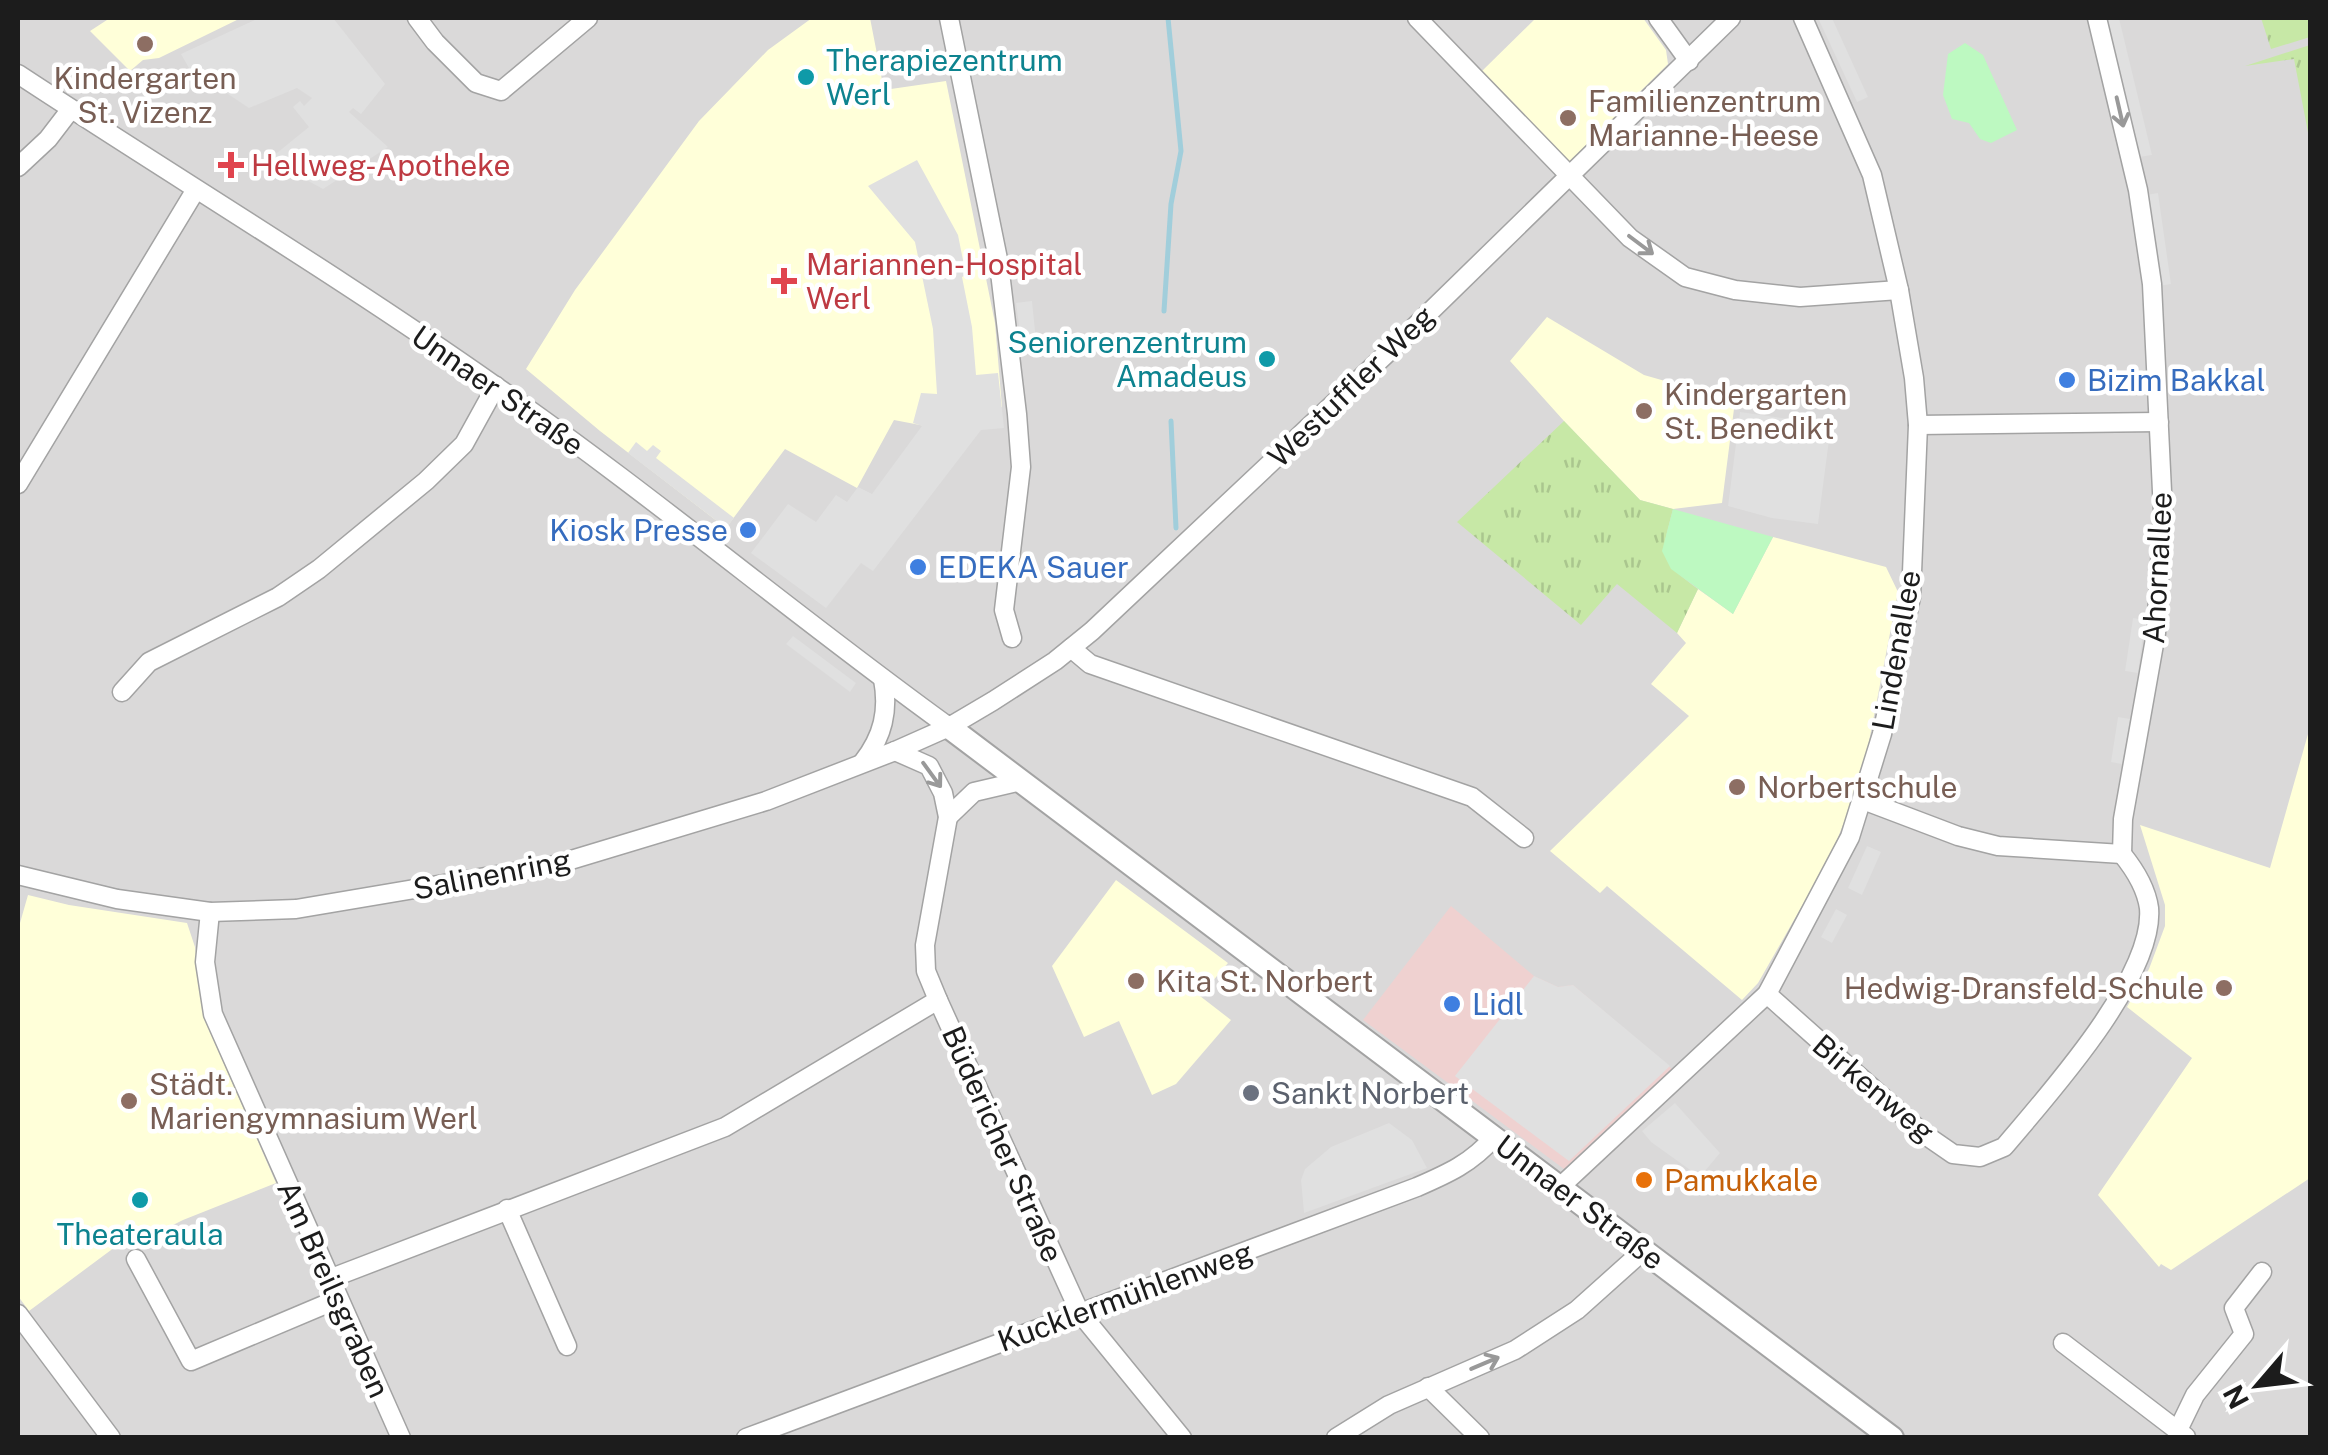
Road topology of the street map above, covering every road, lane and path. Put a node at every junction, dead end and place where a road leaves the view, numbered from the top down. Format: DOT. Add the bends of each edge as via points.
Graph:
graph roads {
  1 [pos="417,18"];
  2 [pos="588,18"];
  3 [pos="949,18"];
  4 [pos="1417,18"];
  5 [pos="1658,18"];
  6 [pos="1731,18"];
  7 [pos="1803,18"];
  8 [pos="2096,18"];
  9 [pos="1689,61"];
  10 [pos="18,74"];
  11 [pos="71,108"];
  12 [pos="18,167"];
  13 [pos="1570,177"];
  14 [pos="195,191"];
  15 [pos="1899,290"];
  16 [pos="496,386"];
  17 [pos="2159,422"];
  18 [pos="1918,425"];
  19 [pos="18,484"];
  20 [pos="1012,638"];
  21 [pos="1071,648"];
  22 [pos="883,679"];
  23 [pos="122,692"];
  24 [pos="949,726"];
  25 [pos="895,751"];
  26 [pos="861,764"];
  27 [pos="1021,780"];
  28 [pos="1862,800"];
  29 [pos="948,817"];
  30 [pos="1524,838"];
  31 [pos="2122,854"];
  32 [pos="18,876"];
  33 [pos="210,912"];
  34 [pos="1767,994"];
  35 [pos="938,1000"];
  36 [pos="1494,1137"];
  37 [pos="1560,1187"];
  38 [pos="507,1209"];
  39 [pos="1644,1250"];
  40 [pos="136,1259"];
  41 [pos="2262,1272"];
  42 [pos="329,1279"];
  43 [pos="338,1299"];
  44 [pos="1080,1313"];
  45 [pos="18,1314"];
  46 [pos="2064,1343"];
  47 [pos="567,1346"];
  48 [pos="1428,1387"];
  49 [pos="2182,1434"];
  50 [pos="111,1438"];
  51 [pos="400,1438"];
  52 [pos="746,1438"];
  53 [pos="1182,1438"];
  54 [pos="1336,1438"];
  55 [pos="1480,1438"];
  56 [pos="1892,1438"];
  1 -- 2 [label="street" via="476,83 501,91"];
  3 -- 20 [label="street" via="999,264 1017,414 1021,467 1004,610"];
  4 -- 13 [label="street"];
  5 -- 9 [label="street"];
  6 -- 9 [label="street, Westuffler Weg"];
  7 -- 15 [label="street, Lindenallee" via="1872,175"];
  8 -- 17 [label="street, Ahornallee, one-way" via="2138,190 2152,284"];
  9 -- 13 [label="street, Westuffler Weg"];
  10 -- 11 [label="street, Unnaer Straße"];
  11 -- 12 [label="street"];
  11 -- 14 [label="street, Unnaer Straße"];
  13 -- 15 [label="street, one-way" via="1630,238 1685,278 1800,297"];
  13 -- 21 [label="street, Westuffler Weg"];
  14 -- 16 [label="street, Unnaer Straße"];
  14 -- 19 [label="street"];
  15 -- 18 [label="street, Lindenallee"];
  16 -- 22 [label="street, Unnaer Straße"];
  16 -- 23 [label="street" via="464,444 318,570 148,662"];
  17 -- 18 [label="street"];
  17 -- 31 [label="street, Ahornallee" via="2163,512 2156,633"];
  18 -- 28 [label="street, Lindenallee" via="1911,597"];
  21 -- 24 [label="street, Westuffler Weg"];
  21 -- 30 [label="street" via="1090,664 1472,796"];
  22 -- 24 [label="street, Unnaer Straße"];
  22 -- 26 [label="street" via="881,734"];
  24 -- 25 [label="street, Salinenring"];
  24 -- 27 [label="street, Unnaer Straße"];
  25 -- 26 [label="street, Salinenring"];
  25 -- 29 [label="street, Büdericher Straße, one-way" via="929,766"];
  26 -- 33 [label="street, Salinenring" via="766,801 550,866 296,908"];
  27 -- 29 [label="street" via="974,792"];
  27 -- 36 [label="street, Unnaer Straße"];
  28 -- 31 [label="street" via="1998,846"];
  28 -- 34 [label="street, Lindenallee" via="1836,867"];
  29 -- 35 [label="street, Büdericher Straße" via="925,946"];
  31 -- 34 [label="street, Birkenweg" via="2142,883 2148,932 2124,990 2090,1043 2004,1148 1980,1157 1953,1154"];
  32 -- 33 [label="street, Salinenring"];
  33 -- 42 [label="street, Am Breilsgraben" via="204,962 213,1014"];
  34 -- 37 [label="street, Lindenallee"];
  35 -- 38 [label="street" via="724,1126"];
  35 -- 44 [label="street, Büdericher Straße"];
  36 -- 37 [label="street, Unnaer Straße"];
  36 -- 44 [label="street, Kucklermühlenweg" via="1459,1168 1417,1187"];
  37 -- 39 [label="street, Unnaer Straße"];
  38 -- 42 [label="street"];
  38 -- 47 [label="street"];
  48 -- 39 [label="street, one-way" via="1515,1350 1576,1310"];
  39 -- 56 [label="street, Unnaer Straße"];
  40 -- 43 [label="street" via="191,1360"];
  41 -- 49 [label="street" via="2234,1308 2244,1334 2195,1395"];
  42 -- 43 [label="street, Am Breilsgraben"];
  43 -- 51 [label="street, Am Breilsgraben"];
  44 -- 52 [label="street, Kucklermühlenweg"];
  44 -- 53 [label="street, Büdericher Straße"];
  45 -- 50 [label="street"];
  46 -- 49 [label="street"];
  48 -- 54 [label="street"];
  48 -- 55 [label="street"];
}
